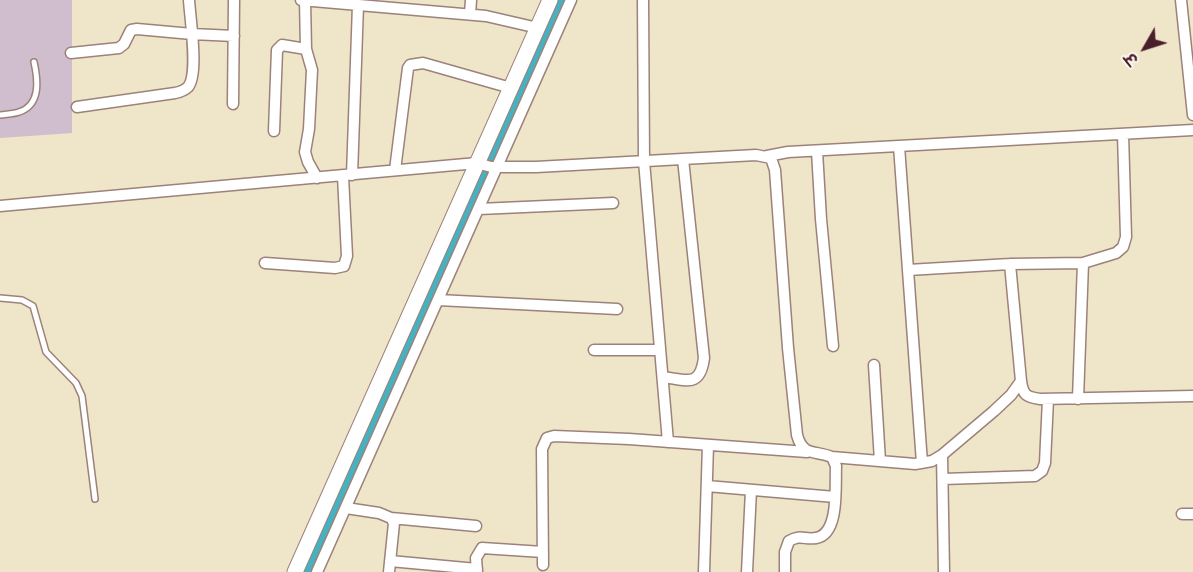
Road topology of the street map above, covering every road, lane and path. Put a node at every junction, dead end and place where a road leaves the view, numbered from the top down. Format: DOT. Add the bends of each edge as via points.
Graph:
graph roads {
  1 [pos="189,0"];
  2 [pos="234,0"];
  3 [pos="303,0"];
  4 [pos="471,0"];
  5 [pos="550,0"];
  6 [pos="571,0"];
  7 [pos="643,0"];
  8 [pos="1181,0"];
  9 [pos="358,5"];
  10 [pos="424,6"];
  11 [pos="470,14"];
  12 [pos="538,28"];
  13 [pos="192,34"];
  14 [pos="234,36"];
  15 [pos="306,49"];
  16 [pos="71,53"];
  17 [pos="34,62"];
  18 [pos="511,88"];
  19 [pos="233,104"];
  20 [pos="77,106"];
  21 [pos="0,115"];
  22 [pos="1193,115"];
  23 [pos="1193,130"];
  24 [pos="274,131"];
  25 [pos="1123,134"];
  26 [pos="898,146"];
  27 [pos="817,151"];
  28 [pos="767,156"];
  29 [pos="683,159"];
  30 [pos="644,161"];
  31 [pos="487,165"];
  32 [pos="395,170"];
  33 [pos="348,176"];
  34 [pos="317,178"];
  35 [pos="613,203"];
  36 [pos="0,206"];
  37 [pos="479,208"];
  38 [pos="265,263"];
  39 [pos="1083,263"];
  40 [pos="1010,264"];
  41 [pos="908,270"];
  42 [pos="0,298"];
  43 [pos="438,300"];
  44 [pos="617,309"];
  45 [pos="833,346"];
  46 [pos="594,350"];
  47 [pos="660,350"];
  48 [pos="874,365"];
  49 [pos="663,377"];
  50 [pos="1021,381"];
  51 [pos="1193,396"];
  52 [pos="1048,399"];
  53 [pos="1078,399"];
  54 [pos="668,442"];
  55 [pos="708,445"];
  56 [pos="807,452"];
  57 [pos="942,455"];
  58 [pos="832,457"];
  59 [pos="880,461"];
  60 [pos="922,463"];
  61 [pos="942,479"];
  62 [pos="707,486"];
  63 [pos="751,490"];
  64 [pos="835,497"];
  65 [pos="95,499"];
  66 [pos="346,508"];
  67 [pos="392,518"];
  68 [pos="476,526"];
  69 [pos="543,552"];
  70 [pos="543,566"];
  71 [pos="389,567"];
  72 [pos="477,571"];
  73 [pos="295,572"];
  74 [pos="317,572"];
  75 [pos="704,572"];
  76 [pos="747,572"];
  77 [pos="785,572"];
  78 [pos="944,572"];
  1 -- 13 [label="street"];
  2 -- 14 [label="street"];
  3 -- 9 [label="street"];
  3 -- 15 [label="street"];
  4 -- 11 [label="street"];
  5 -- 12 [label="street"];
  6 -- 31 [label="street"];
  7 -- 30 [label="street"];
  8 -- 22 [label="street"];
  9 -- 10 [label="street"];
  9 -- 33 [label="street"];
  10 -- 11 [label="street"];
  11 -- 12 [label="street"];
  12 -- 18 [label="street"];
  13 -- 14 [label="street"];
  13 -- 16 [label="street" via="137,28 130,30 119,48"];
  13 -- 20 [label="street" via="192,81 182,92"];
  14 -- 19 [label="street"];
  15 -- 24 [label="street" via="282,45 277,50"];
  15 -- 34 [label="street" via="312,70 305,152"];
  17 -- 21 [label="lane" via="38,83 33,100 19,113"];
  18 -- 31 [label="street"];
  18 -- 32 [label="street" via="423,63 410,64"];
  23 -- 25 [label="street"];
  25 -- 26 [label="street"];
  25 -- 39 [label="street" via="1123,247"];
  26 -- 27 [label="street"];
  26 -- 41 [label="street"];
  27 -- 28 [label="street"];
  27 -- 45 [label="street"];
  28 -- 29 [label="street"];
  28 -- 56 [label="street" via="775,170 796,435 799,446"];
  29 -- 30 [label="street"];
  29 -- 49 [label="street" via="704,358 698,378"];
  30 -- 31 [label="street" via="536,167"];
  30 -- 47 [label="street"];
  31 -- 32 [label="street"];
  31 -- 37 [label="street"];
  31 -- 73 [label="street"];
  32 -- 33 [label="street"];
  33 -- 34 [label="street"];
  33 -- 38 [label="street" via="344,266"];
  34 -- 36 [label="street"];
  35 -- 37 [label="street"];
  37 -- 43 [label="street"];
  39 -- 40 [label="street"];
  39 -- 53 [label="street"];
  40 -- 41 [label="street"];
  40 -- 50 [label="street"];
  41 -- 60 [label="street"];
  42 -- 65 [label="lane" via="22,300 33,306 46,352 76,383 82,396"];
  43 -- 44 [label="street"];
  43 -- 66 [label="street"];
  46 -- 47 [label="street"];
  47 -- 49 [label="street"];
  48 -- 59 [label="street"];
  49 -- 54 [label="street"];
  50 -- 52 [label="street" via="1022,393 1027,398"];
  50 -- 57 [label="street" via="994,411"];
  51 -- 53 [label="street"];
  52 -- 53 [label="street"];
  52 -- 61 [label="street" via="1042,471 1035,476"];
  54 -- 55 [label="street"];
  54 -- 69 [label="street" via="547,438 542,449"];
  55 -- 56 [label="street"];
  55 -- 62 [label="street"];
  56 -- 58 [label="street"];
  57 -- 60 [label="street"];
  57 -- 61 [label="street"];
  58 -- 59 [label="street"];
  58 -- 64 [label="street" via="836,466"];
  59 -- 60 [label="street"];
  61 -- 78 [label="street"];
  62 -- 63 [label="street"];
  62 -- 75 [label="street"];
  63 -- 64 [label="street"];
  63 -- 76 [label="street"];
  64 -- 77 [label="street" via="827,534 816,538 797,536 789,541"];
  66 -- 67 [label="street"];
  66 -- 74 [label="street"];
  67 -- 68 [label="street"];
  67 -- 71 [label="street"];
  69 -- 70 [label="street"];
  69 -- 72 [label="street" via="482,548 476,558"];
  71 -- 72 [label="street"];
}
